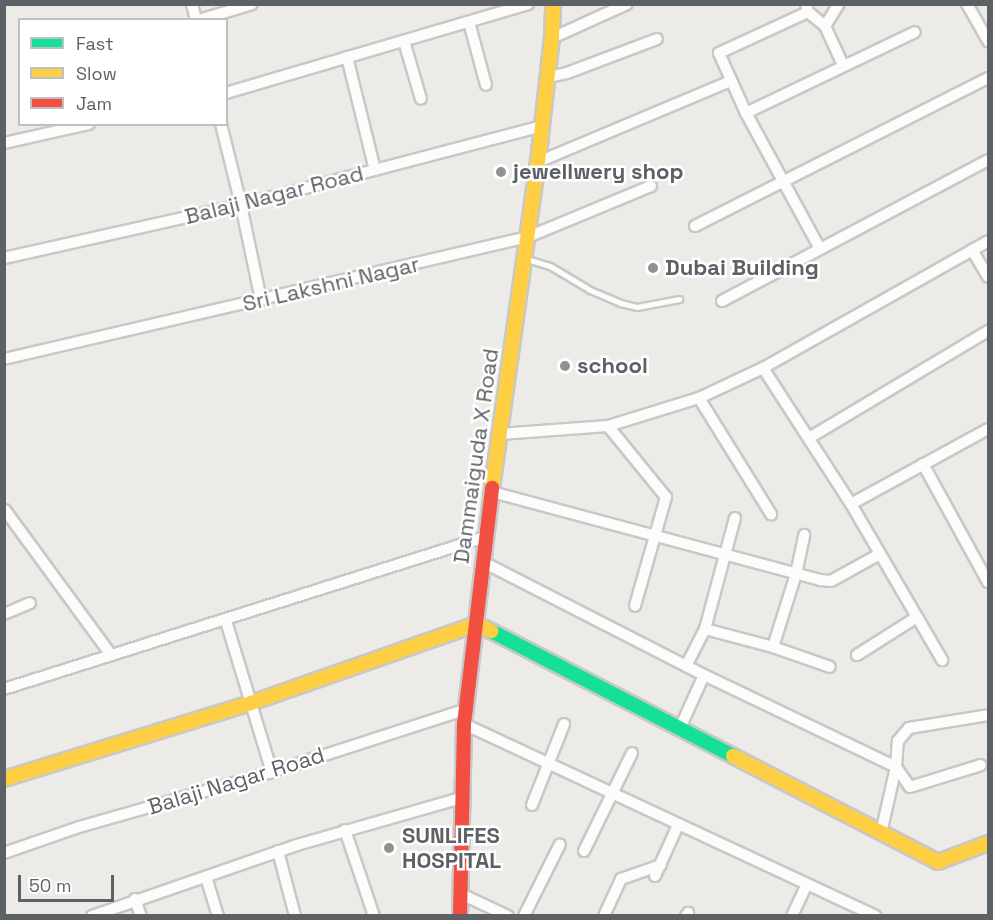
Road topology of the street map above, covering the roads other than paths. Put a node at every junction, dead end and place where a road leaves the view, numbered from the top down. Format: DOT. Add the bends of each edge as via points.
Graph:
graph roads {
  1 [pos="252,4"];
  2 [pos="528,4"];
  3 [pos="553,4"];
  4 [pos="627,4"];
  5 [pos="839,4"];
  6 [pos="967,4"];
  7 [pos="807,8"];
  8 [pos="204,18"];
  9 [pos="469,22"];
  10 [pos="825,26"];
  11 [pos="915,32"];
  12 [pos="552,38"];
  13 [pos="657,39"];
  14 [pos="404,41"];
  15 [pos="988,41"];
  16 [pos="347,57"];
  17 [pos="843,65"];
  18 [pos="548,77"];
  19 [pos="988,78"];
  20 [pos="731,81"];
  21 [pos="486,85"];
  22 [pos="228,92"];
  23 [pos="420,99"];
  24 [pos="746,113"];
  25 [pos="80,126"];
  26 [pos="222,126"];
  27 [pos="542,126"];
  28 [pos="4,143"];
  29 [pos="988,160"];
  30 [pos="538,162"];
  31 [pos="375,170"];
  32 [pos="782,182"];
  33 [pos="651,186"];
  34 [pos="242,205"];
  35 [pos="695,226"];
  36 [pos="528,237"];
  37 [pos="988,241"];
  38 [pos="820,249"];
  39 [pos="972,250"];
  40 [pos="4,258"];
  41 [pos="525,258"];
  42 [pos="988,277"];
  43 [pos="679,299"];
  44 [pos="261,300"];
  45 [pos="722,300"];
  46 [pos="988,331"];
  47 [pos="4,359"];
  48 [pos="763,368"];
  49 [pos="699,398"];
  50 [pos="608,426"];
  51 [pos="988,431"];
  52 [pos="500,434"];
  53 [pos="809,438"];
  54 [pos="923,464"];
  55 [pos="492,492"];
  56 [pos="851,504"];
  57 [pos="5,510"];
  58 [pos="771,514"];
  59 [pos="735,518"];
  60 [pos="804,535"];
  61 [pos="485,537"];
  62 [pos="653,538"];
  63 [pos="880,554"];
  64 [pos="725,557"];
  65 [pos="483,562"];
  66 [pos="796,574"];
  67 [pos="988,582"];
  68 [pos="30,603"];
  69 [pos="634,606"];
  70 [pos="4,614"];
  71 [pos="917,617"];
  72 [pos="226,621"];
  73 [pos="476,624"];
  74 [pos="705,629"];
  75 [pos="773,647"];
  76 [pos="111,655"];
  77 [pos="857,655"];
  78 [pos="942,660"];
  79 [pos="686,666"];
  80 [pos="830,667"];
  81 [pos="704,675"];
  82 [pos="4,689"];
  83 [pos="251,703"];
  84 [pos="467,709"];
  85 [pos="988,715"];
  86 [pos="464,724"];
  87 [pos="564,724"];
  88 [pos="680,728"];
  89 [pos="632,753"];
  90 [pos="548,764"];
  91 [pos="981,765"];
  92 [pos="896,767"];
  93 [pos="272,771"];
  94 [pos="4,779"];
  95 [pos="613,794"];
  96 [pos="461,798"];
  97 [pos="532,805"];
  98 [pos="678,825"];
  99 [pos="345,830"];
  100 [pos="881,833"];
  101 [pos="988,843"];
  102 [pos="560,844"];
  103 [pos="278,851"];
  104 [pos="584,851"];
  105 [pos="4,853"];
  106 [pos="661,865"];
  107 [pos="655,876"];
  108 [pos="206,877"];
  109 [pos="807,884"];
  110 [pos="459,893"];
  111 [pos="135,899"];
  112 [pos="92,915"];
  113 [pos="141,915"];
  114 [pos="218,915"];
  115 [pos="295,915"];
  116 [pos="374,915"];
  117 [pos="460,915"];
  118 [pos="508,915"];
  119 [pos="524,915"];
  120 [pos="604,915"];
  121 [pos="792,915"];
  122 [pos="875,915"];
  1 -- 8 [label="street"];
  2 -- 9 [label="street"];
  3 -- 12 [label="street, Dammaiguda X Road"];
  4 -- 12 [label="street"];
  5 -- 10 [label="street"];
  6 -- 15 [label="street"];
  7 -- 10 [label="street"];
  7 -- 20 [label="street" via="719,53"];
  9 -- 14 [label="street"];
  9 -- 21 [label="street"];
  10 -- 17 [label="street"];
  11 -- 17 [label="street"];
  12 -- 18 [label="street, Dammaiguda X Road"];
  13 -- 18 [label="street"];
  14 -- 16 [label="street"];
  14 -- 23 [label="street"];
  16 -- 22 [label="street"];
  16 -- 31 [label="street"];
  17 -- 24 [label="street"];
  18 -- 27 [label="street, Dammaiguda X Road"];
  19 -- 32 [label="street"];
  20 -- 24 [label="street"];
  20 -- 30 [label="street"];
  24 -- 32 [label="street"];
  25 -- 28 [label="street"];
  26 -- 34 [label="street"];
  27 -- 30 [label="street, Dammaiguda X Road"];
  27 -- 31 [label="street, Balaji Nagar Road"];
  29 -- 38 [label="street"];
  30 -- 36 [label="street, Dammaiguda X Road"];
  31 -- 34 [label="street, Balaji Nagar Road"];
  32 -- 35 [label="street"];
  32 -- 38 [label="street"];
  33 -- 36 [label="street, Sri Lakshni Nagar"];
  34 -- 40 [label="street, Balaji Nagar Road"];
  34 -- 44 [label="street"];
  36 -- 41 [label="street, Dammaiguda X Road"];
  36 -- 44 [label="street, Sri Lakshni Nagar"];
  37 -- 39 [label="street"];
  38 -- 45 [label="street"];
  39 -- 42 [label="street"];
  39 -- 48 [label="street"];
  41 -- 43 [label="lane" via="550,266 620,303 637,307"];
  41 -- 52 [label="street, Dammaiguda X Road"];
  44 -- 47 [label="street, Sri Lakshni Nagar"];
  46 -- 53 [label="street"];
  48 -- 49 [label="street"];
  48 -- 53 [label="street"];
  49 -- 50 [label="street"];
  49 -- 58 [label="street"];
  50 -- 52 [label="street"];
  50 -- 62 [label="street" via="666,498"];
  51 -- 54 [label="street"];
  52 -- 55 [label="street, Dammaiguda X Road"];
  53 -- 56 [label="street"];
  54 -- 56 [label="street"];
  54 -- 67 [label="street"];
  55 -- 61 [label="street, Dammaiguda X Road"];
  55 -- 62 [label="street"];
  56 -- 63 [label="street"];
  57 -- 76 [label="street"];
  59 -- 64 [label="street"];
  60 -- 66 [label="street"];
  61 -- 65 [label="street, Dammaiguda X Road"];
  61 -- 72 [label="street"];
  62 -- 64 [label="street"];
  62 -- 69 [label="street"];
  63 -- 66 [label="street" via="831,581"];
  63 -- 71 [label="street"];
  64 -- 66 [label="street"];
  64 -- 74 [label="street"];
  65 -- 73 [label="street, Dammaiguda X Road"];
  65 -- 79 [label="street"];
  66 -- 75 [label="street"];
  68 -- 70 [label="street"];
  71 -- 77 [label="street"];
  71 -- 78 [label="street"];
  72 -- 76 [label="street"];
  72 -- 83 [label="street"];
  73 -- 83 [label="street"];
  73 -- 84 [label="street, Dammaiguda X Road"];
  73 -- 88 [label="street"];
  74 -- 75 [label="street"];
  74 -- 79 [label="street"];
  75 -- 80 [label="street"];
  76 -- 82 [label="street"];
  79 -- 81 [label="street"];
  81 -- 88 [label="street"];
  81 -- 92 [label="street"];
  83 -- 93 [label="street"];
  83 -- 94 [label="street"];
  84 -- 86 [label="street, Dammaiguda X Road"];
  84 -- 93 [label="street, Balaji Nagar Road"];
  85 -- 92 [label="street" via="909,728 898,741"];
  86 -- 90 [label="street"];
  86 -- 96 [label="street, Dammaiguda X Road"];
  87 -- 90 [label="street"];
  88 -- 100 [label="street"];
  89 -- 95 [label="street"];
  90 -- 95 [label="street"];
  90 -- 97 [label="street"];
  91 -- 92 [label="street" via="910,787"];
  92 -- 100 [label="street"];
  93 -- 105 [label="street, Balaji Nagar Road"];
  95 -- 98 [label="street"];
  95 -- 104 [label="street"];
  96 -- 99 [label="street"];
  96 -- 110 [label="street, Dammaiguda X Road"];
  98 -- 106 [label="street"];
  98 -- 109 [label="street"];
  99 -- 103 [label="street"];
  99 -- 116 [label="street"];
  100 -- 101 [label="street" via="938,862"];
  102 -- 119 [label="street"];
  103 -- 108 [label="street"];
  103 -- 115 [label="street"];
  106 -- 107 [label="street"];
  106 -- 120 [label="street" via="621,879"];
  108 -- 111 [label="street"];
  108 -- 114 [label="street"];
  109 -- 121 [label="street"];
  109 -- 122 [label="street"];
  110 -- 117 [label="street, Dammaiguda X Road"];
  110 -- 118 [label="street"];
  111 -- 112 [label="street"];
  111 -- 113 [label="street"];
}
